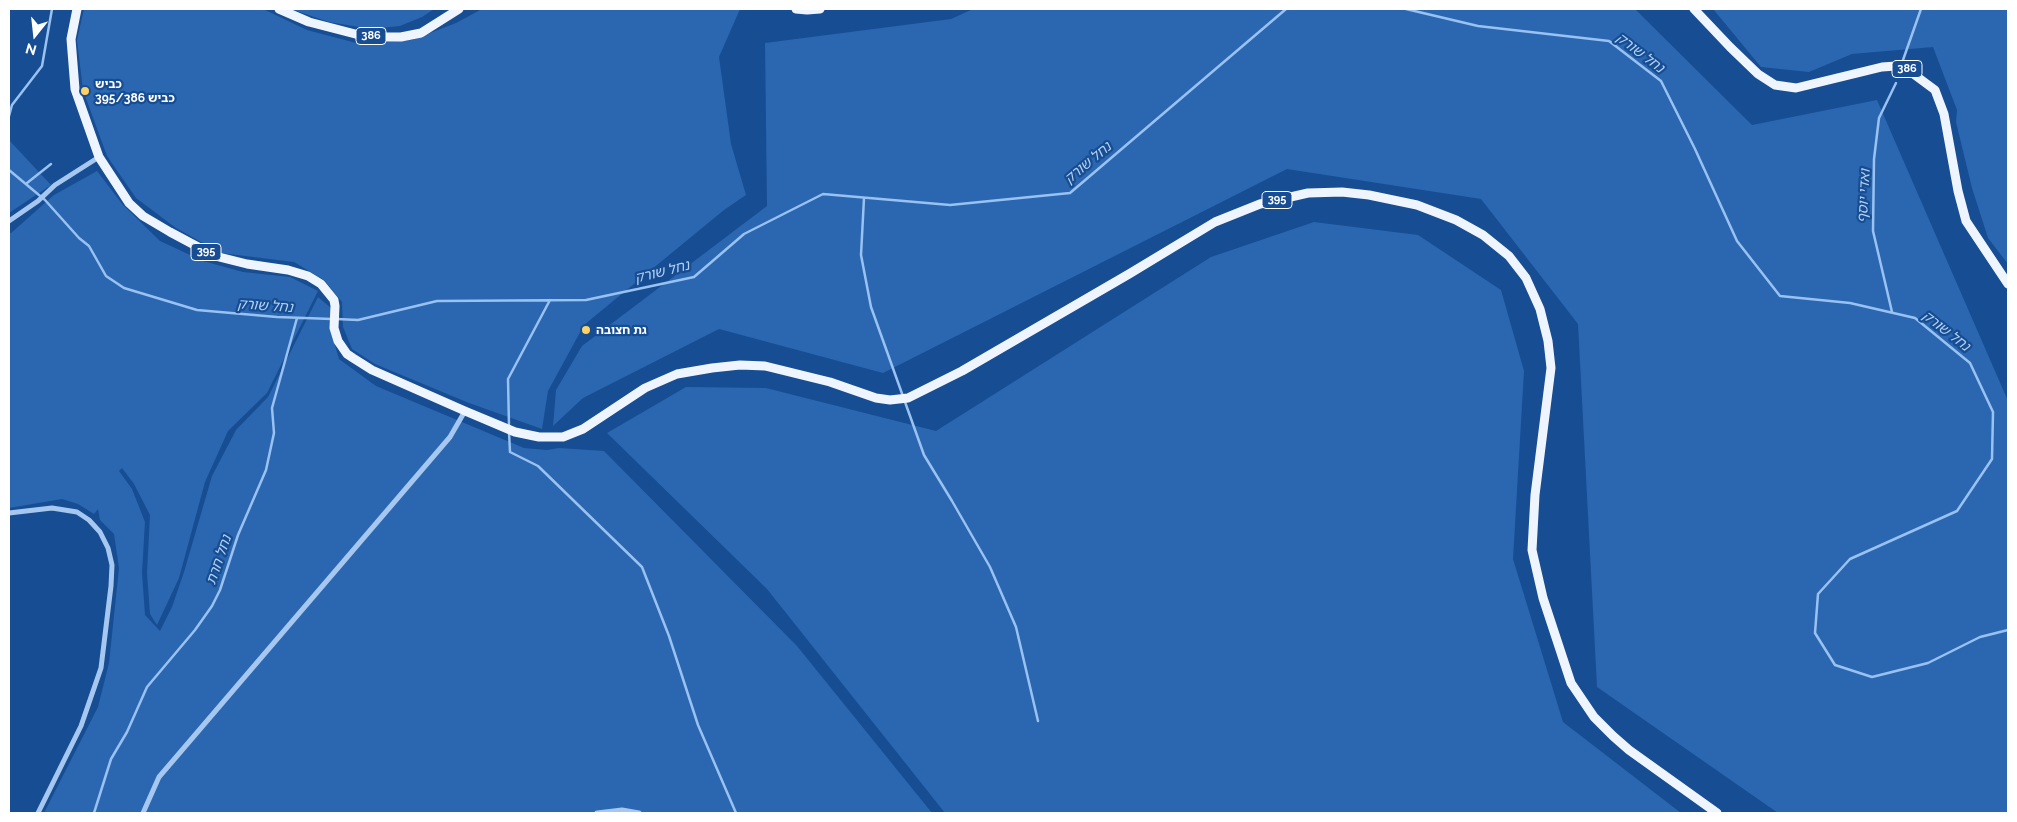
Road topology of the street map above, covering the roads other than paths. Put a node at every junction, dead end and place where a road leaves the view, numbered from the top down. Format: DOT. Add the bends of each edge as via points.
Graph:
graph roads {
  1 [pos="77,9"];
  2 [pos="279,9"];
  3 [pos="459,9"];
  4 [pos="796,9"];
  5 [pos="820,9"];
  6 [pos="1694,9"];
  7 [pos="99,157"];
  8 [pos="9,220"];
  9 [pos="2008,284"];
  10 [pos="465,411"];
  11 [pos="9,513"];
  12 [pos="38,813"];
  13 [pos="143,813"];
  14 [pos="597,813"];
  15 [pos="638,813"];
  16 [pos="1717,813"];
  1 -- 7 [label="main road, 395" via="71,38 75,89"];
  2 -- 3 [label="main road, 386" via="318,24 363,36 382,37 421,33"];
  4 -- 5 [label="main road"];
  6 -- 9 [label="main road, 386" via="1730,48 1775,85 1796,88 1896,66 1908,70 1935,90 1944,114 1966,221"];
  7 -- 8 [label="street"];
  7 -- 10 [label="main road, 395" via="129,203 143,216 215,256 308,276 330,294 336,306 334,328 347,354 372,370"];
  10 -- 13 [label="street" via="450,437 164,771"];
  10 -- 16 [label="main road, 395" via="514,432 539,438 563,437 583,429 645,388 678,374 740,365 791,372 876,398 908,398 962,371 1215,222 1260,204 1308,193 1342,192 1417,205 1456,220 1509,256 1526,278 1540,309 1551,368 1535,495 1532,550 1543,598 1571,683 1594,717 1613,736"];
  11 -- 12 [label="street" via="52,508 77,512 100,532 112,565 101,668 81,726"];
  14 -- 15 [label="street" via="622,810"];
}
